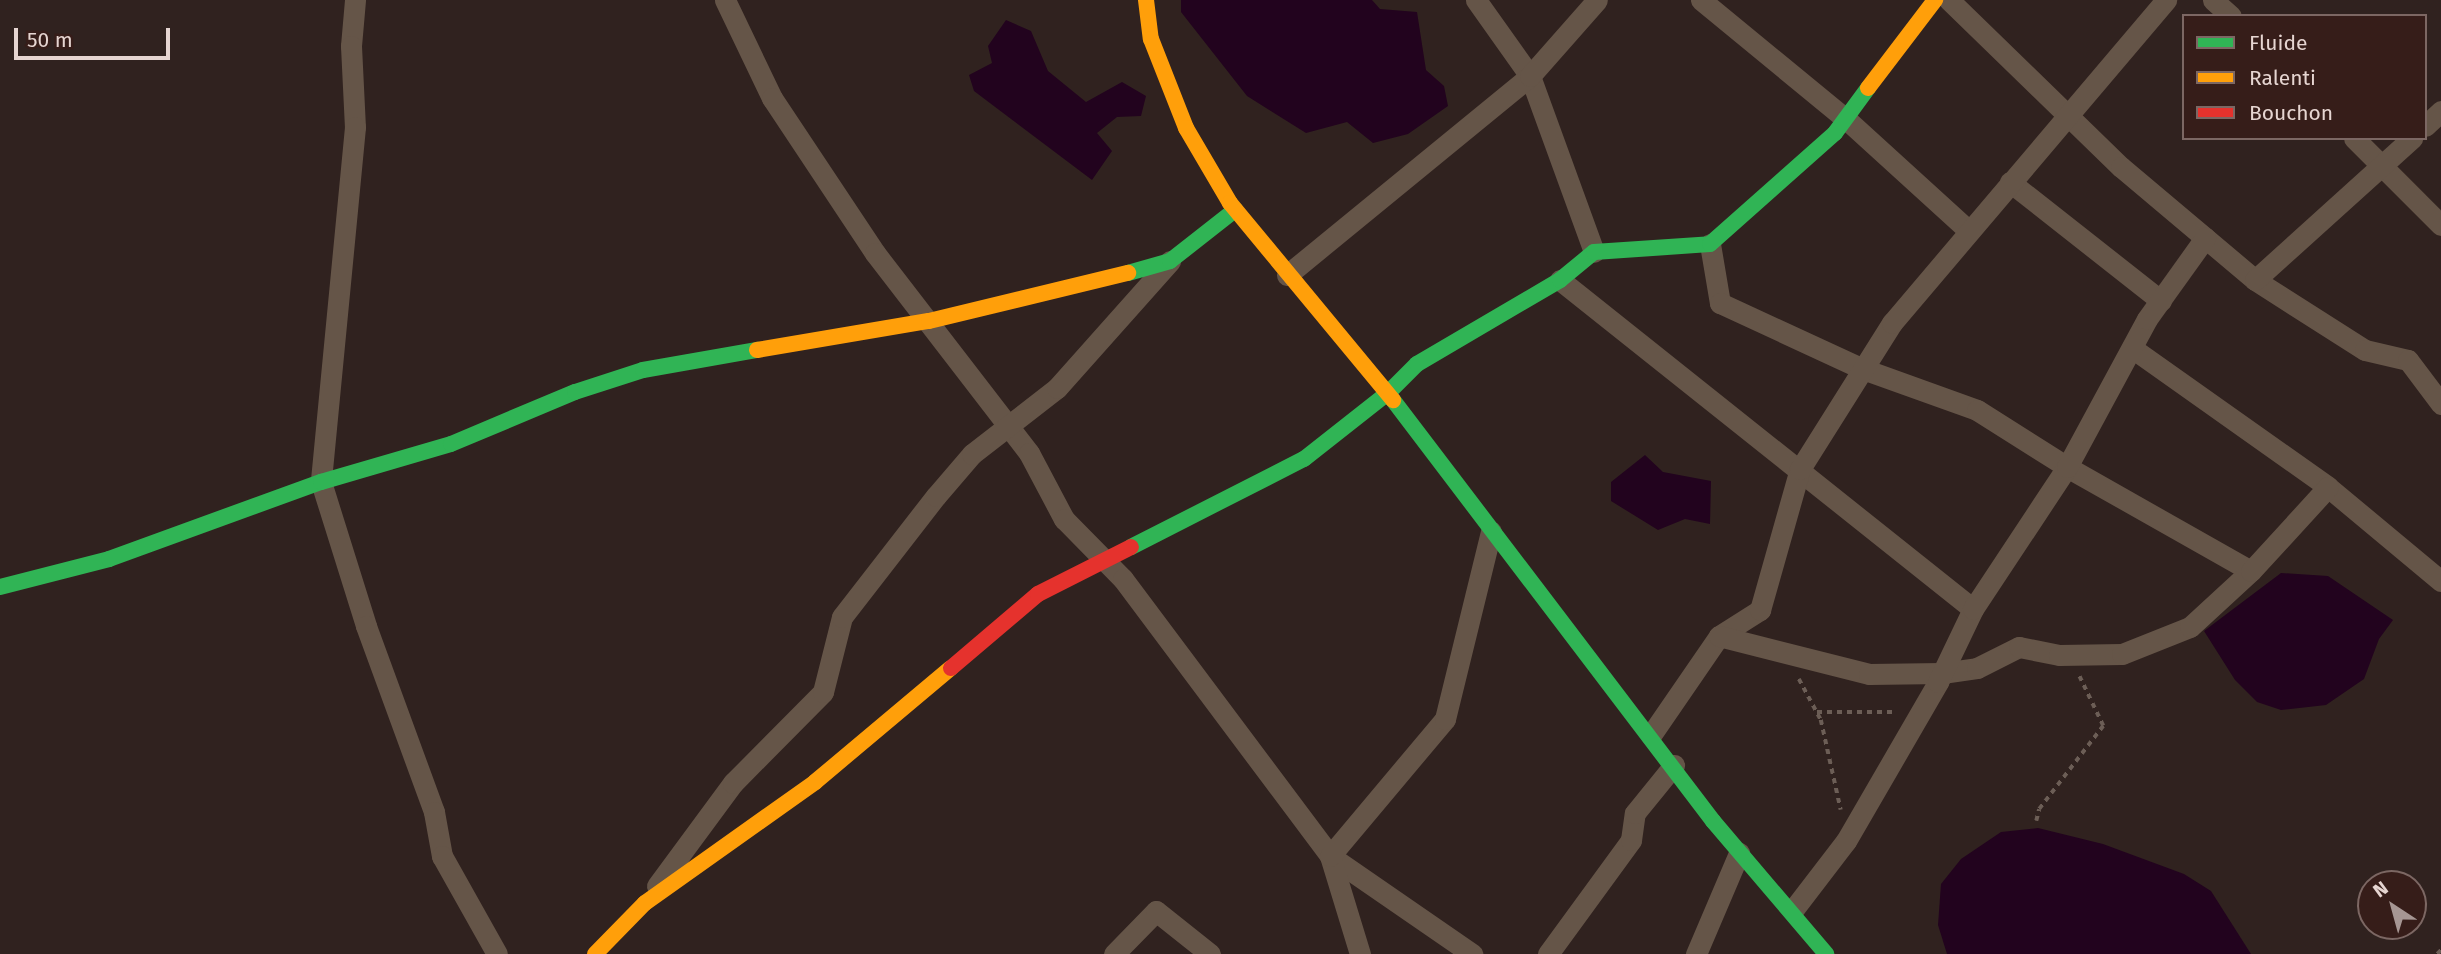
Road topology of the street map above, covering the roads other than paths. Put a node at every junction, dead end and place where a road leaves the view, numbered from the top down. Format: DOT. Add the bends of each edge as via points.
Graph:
graph roads {
  1 [pos="355,0"];
  2 [pos="725,0"];
  3 [pos="1146,0"];
  4 [pos="1476,0"];
  5 [pos="1597,0"];
  6 [pos="1701,0"];
  7 [pos="1935,0"];
  8 [pos="1949,0"];
  9 [pos="2166,0"];
  10 [pos="2213,0"];
  11 [pos="2229,14"];
  12 [pos="1530,76"];
  13 [pos="2441,111"];
  14 [pos="2066,114"];
  15 [pos="1846,118"];
  16 [pos="2427,124"];
  17 [pos="2356,140"];
  18 [pos="2410,140"];
  19 [pos="2382,166"];
  20 [pos="2010,182"];
  21 [pos="1235,210"];
  22 [pos="2441,225"];
  23 [pos="1969,231"];
  24 [pos="2205,238"];
  25 [pos="1710,244"];
  26 [pos="1594,253"];
  27 [pos="1170,261"];
  28 [pos="1287,275"];
  29 [pos="1560,280"];
  30 [pos="2255,280"];
  31 [pos="2161,301"];
  32 [pos="929,321"];
  33 [pos="2132,348"];
  34 [pos="1863,369"];
  35 [pos="1388,393"];
  36 [pos="2441,404"];
  37 [pos="1007,424"];
  38 [pos="2067,467"];
  39 [pos="1800,469"];
  40 [pos="321,482"];
  41 [pos="2328,486"];
  42 [pos="1491,532"];
  43 [pos="1099,560"];
  44 [pos="2251,571"];
  45 [pos="2441,581"];
  46 [pos="0,587"];
  47 [pos="1973,610"];
  48 [pos="1719,636"];
  49 [pos="1942,673"];
  50 [pos="1651,735"];
  51 [pos="1674,765"];
  52 [pos="1739,853"];
  53 [pos="1330,856"];
  54 [pos="645,903"];
  55 [pos="1793,910"];
  56 [pos="497,954"];
  57 [pos="595,954"];
  58 [pos="1114,954"];
  59 [pos="1210,954"];
  60 [pos="1360,954"];
  61 [pos="1472,954"];
  62 [pos="1548,954"];
  63 [pos="1696,954"];
  64 [pos="1826,954"];
  1 -- 40 [label="street" via="351,46 355,127"];
  2 -- 32 [label="street" via="772,98 875,253"];
  3 -- 21 [label="street" via="1151,39 1186,128"];
  4 -- 12 [label="street"];
  5 -- 12 [label="street"];
  6 -- 15 [label="street"];
  7 -- 15 [label="street"];
  8 -- 14 [label="street"];
  9 -- 14 [label="street"];
  10 -- 11 [label="street"];
  12 -- 26 [label="street"];
  12 -- 28 [label="street"];
  13 -- 16 [label="street"];
  14 -- 20 [label="street"];
  14 -- 24 [label="street"];
  15 -- 23 [label="street"];
  15 -- 25 [label="street"];
  17 -- 19 [label="street"];
  18 -- 19 [label="street"];
  19 -- 22 [label="street"];
  19 -- 30 [label="street"];
  20 -- 23 [label="street"];
  20 -- 31 [label="street"];
  21 -- 27 [label="street"];
  21 -- 28 [label="street"];
  23 -- 34 [label="street" via="1892,323"];
  24 -- 30 [label="street"];
  24 -- 31 [label="street"];
  25 -- 26 [label="street"];
  25 -- 34 [label="street" via="1720,303"];
  26 -- 29 [label="street"];
  27 -- 32 [label="street"];
  27 -- 37 [label="street" via="1057,388"];
  28 -- 35 [label="street"];
  29 -- 35 [label="street" via="1417,364"];
  29 -- 39 [label="street"];
  30 -- 36 [label="street" via="2365,350 2408,359"];
  31 -- 33 [label="street"];
  32 -- 37 [label="street"];
  32 -- 40 [label="street" via="643,370 575,392 451,444"];
  33 -- 38 [label="street"];
  33 -- 41 [label="street"];
  34 -- 38 [label="street" via="1977,410"];
  34 -- 39 [label="street"];
  35 -- 42 [label="street"];
  35 -- 43 [label="street" via="1304,459"];
  37 -- 43 [label="street" via="1029,453 1064,519"];
  37 -- 54 [label="street" via="972,454 870,578 842,617 823,692 733,783"];
  38 -- 44 [label="street"];
  38 -- 47 [label="street"];
  39 -- 47 [label="street"];
  39 -- 48 [label="street" via="1760,610"];
  40 -- 46 [label="street" via="109,559"];
  40 -- 56 [label="street" via="366,626 434,812 442,856"];
  41 -- 44 [label="street"];
  41 -- 45 [label="street"];
  42 -- 50 [label="street"];
  42 -- 53 [label="street" via="1445,719"];
  43 -- 53 [label="street" via="1122,579"];
  43 -- 54 [label="street" via="1038,594 815,782"];
  44 -- 49 [label="street" via="2190,627 2122,654 2063,654 2019,647 1977,668"];
  47 -- 49 [label="street"];
  48 -- 49 [label="street" via="1869,674"];
  48 -- 50 [label="street"];
  49 -- 55 [label="street" via="1846,841"];
  50 -- 51 [label="street"];
  51 -- 52 [label="street"];
  51 -- 62 [label="street" via="1635,813 1630,840"];
  52 -- 55 [label="street"];
  52 -- 63 [label="street"];
  53 -- 60 [label="street"];
  53 -- 61 [label="street"];
  54 -- 57 [label="street"];
  55 -- 64 [label="street"];
  58 -- 59 [label="street" via="1156,911"];
}
